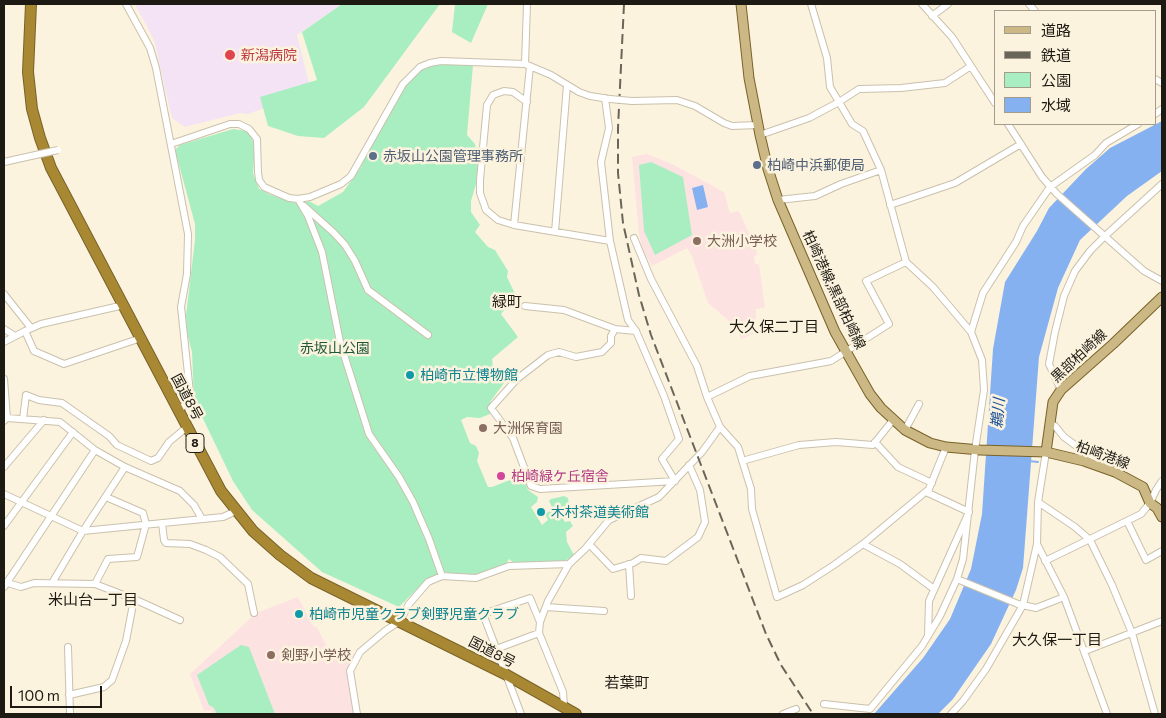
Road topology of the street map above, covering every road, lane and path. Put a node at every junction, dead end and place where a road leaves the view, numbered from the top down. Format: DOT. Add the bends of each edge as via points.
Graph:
graph roads {
  1 [pos="31,4"];
  2 [pos="126,4"];
  3 [pos="527,4"];
  4 [pos="741,4"];
  5 [pos="811,4"];
  6 [pos="922,4"];
  7 [pos="948,4"];
  8 [pos="932,16"];
  9 [pos="528,64"];
  10 [pos="972,66"];
  11 [pos="567,85"];
  12 [pos="607,99"];
  13 [pos="994,101"];
  14 [pos="527,102"];
  15 [pos="839,102"];
  16 [pos="758,124"];
  17 [pos="1009,125"];
  18 [pos="1136,125"];
  19 [pos="760,135"];
  20 [pos="170,144"];
  21 [pos="1021,144"];
  22 [pos="58,150"];
  23 [pos="4,162"];
  24 [pos="881,170"];
  25 [pos="1162,184"];
  26 [pos="1050,187"];
  27 [pos="298,199"];
  28 [pos="778,200"];
  29 [pos="890,205"];
  30 [pos="514,225"];
  31 [pos="555,232"];
  32 [pos="1105,236"];
  33 [pos="634,238"];
  34 [pos="610,241"];
  35 [pos="906,262"];
  36 [pos="1162,280"];
  37 [pos="4,294"];
  38 [pos="1162,297"];
  39 [pos="124,305"];
  40 [pos="525,306"];
  41 [pos="614,328"];
  42 [pos="4,329"];
  43 [pos="28,329"];
  44 [pos="636,331"];
  45 [pos="972,332"];
  46 [pos="428,335"];
  47 [pos="15,336"];
  48 [pos="141,338"];
  49 [pos="4,342"];
  50 [pos="846,352"];
  51 [pos="4,379"];
  52 [pos="1061,390"];
  53 [pos="5,395"];
  54 [pos="706,398"];
  55 [pos="919,404"];
  56 [pos="178,412"];
  57 [pos="23,419"];
  58 [pos="5,420"];
  59 [pos="44,420"];
  60 [pos="893,420"];
  61 [pos="1050,423"];
  62 [pos="187,427"];
  63 [pos="720,427"];
  64 [pos="905,430"];
  65 [pos="73,432"];
  66 [pos="875,442"];
  67 [pos="946,448"];
  68 [pos="95,450"];
  69 [pos="977,450"];
  70 [pos="1042,452"];
  71 [pos="742,461"];
  72 [pos="689,465"];
  73 [pos="4,467"];
  74 [pos="125,467"];
  75 [pos="1108,469"];
  76 [pos="675,481"];
  77 [pos="1162,481"];
  78 [pos="932,483"];
  79 [pos="926,492"];
  80 [pos="1159,492"];
  81 [pos="4,494"];
  82 [pos="106,497"];
  83 [pos="20,502"];
  84 [pos="1038,502"];
  85 [pos="1150,503"];
  86 [pos="236,511"];
  87 [pos="969,512"];
  88 [pos="52,517"];
  89 [pos="1162,518"];
  90 [pos="202,519"];
  91 [pos="1126,521"];
  92 [pos="162,523"];
  93 [pos="146,524"];
  94 [pos="4,526"];
  95 [pos="83,531"];
  96 [pos="1090,540"];
  97 [pos="589,544"];
  98 [pos="863,544"];
  99 [pos="1037,544"];
  100 [pos="1162,552"];
  101 [pos="1045,561"];
  102 [pos="569,564"];
  103 [pos="629,564"];
  104 [pos="442,576"];
  105 [pos="959,580"];
  106 [pos="52,582"];
  107 [pos="5,584"];
  108 [pos="95,584"];
  109 [pos="934,589"];
  110 [pos="631,596"];
  111 [pos="1064,596"];
  112 [pos="134,599"];
  113 [pos="1020,604"];
  114 [pos="546,607"];
  115 [pos="604,611"];
  116 [pos="254,613"];
  117 [pos="180,620"];
  118 [pos="400,621"];
  119 [pos="1162,621"];
  120 [pos="540,622"];
  121 [pos="540,633"];
  122 [pos="1132,633"];
  123 [pos="928,636"];
  124 [pos="68,647"];
  125 [pos="496,649"];
  126 [pos="1085,651"];
  127 [pos="505,674"];
  128 [pos="70,695"];
  129 [pos="824,704"];
  130 [pos="564,706"];
  131 [pos="796,709"];
  132 [pos="70,714"];
  133 [pos="356,714"];
  134 [pos="521,714"];
  135 [pos="576,714"];
  136 [pos="782,714"];
  137 [pos="951,714"];
  138 [pos="1107,714"];
  139 [pos="1155,714"];
  1 -- 39 [label="highway, 国道8号 / 8" via="28,72 32,108 40,138 52,168"];
  2 -- 20 [label="street" via="150,48"];
  3 -- 9 [label="street"];
  4 -- 16 [label="main road, 柏崎港線;黒部柏崎線"];
  5 -- 15 [label="street" via="827,58 830,87"];
  6 -- 8 [label="street"];
  7 -- 8 [label="street"];
  8 -- 10 [label="street"];
  9 -- 11 [label="street"];
  9 -- 14 [label="street"];
  9 -- 27 [label="street" via="441,61 420,67 395,96 350,176 341,184"];
  10 -- 13 [label="street"];
  10 -- 15 [label="street" via="945,83 859,89"];
  11 -- 12 [label="street" via="590,96"];
  11 -- 31 [label="street"];
  12 -- 16 [label="street, bridge" via="677,100 732,126"];
  12 -- 34 [label="street" via="609,128 601,162"];
  14 -- 30 [label="street"];
  14 -- 30 [label="street" via="514,92 504,91 493,95 487,105 480,193 486,210 498,220"];
  15 -- 19 [label="street" via="809,118"];
  15 -- 24 [label="street" via="852,124 863,131"];
  16 -- 19 [label="main road, 柏崎港線;黒部柏崎線"];
  17 -- 21 [label="street"];
  18 -- 26 [label="street" via="1106,143 1096,155"];
  19 -- 28 [label="main road, 柏崎港線;黒部柏崎線"];
  20 -- 27 [label="street" via="230,124 239,124 257,139 259,180 264,187"];
  20 -- 56 [label="street" via="188,234 187,274 181,307 190,393 188,401"];
  21 -- 26 [label="street"];
  21 -- 29 [label="street" via="955,183"];
  22 -- 23 [label="street, bridge"];
  24 -- 28 [label="street" via="815,196"];
  24 -- 29 [label="street"];
  25 -- 32 [label="street"];
  26 -- 32 [label="street"];
  26 -- 45 [label="street" via="983,293"];
  27 -- 46 [label="street" via="344,246 368,290"];
  27 -- 104 [label="street" via="322,252 340,342 369,434 413,502"];
  28 -- 50 [label="main road, 柏崎港線;黒部柏崎線"];
  29 -- 35 [label="street"];
  30 -- 31 [label="street"];
  31 -- 34 [label="street"];
  32 -- 36 [label="street" via="1144,271"];
  32 -- 52 [label="street" via="1075,272 1064,296 1050,364"];
  33 -- 54 [label="street" via="651,279 697,366"];
  34 -- 44 [label="street" via="628,320"];
  35 -- 45 [label="street"];
  35 -- 50 [label="street" via="866,281 889,324"];
  37 -- 43 [label="street"];
  38 -- 52 [label="main road, 黒部柏崎線"];
  39 -- 43 [label="street"];
  39 -- 48 [label="highway, 国道8号 / 8"];
  40 -- 41 [label="street" via="564,310"];
  41 -- 44 [label="street"];
  41 -- 76 [label="street" via="611,343 602,352 576,357 559,352 548,355 517,379 491,408 513,438 531,486 540,489"];
  42 -- 47 [label="street"];
  43 -- 47 [label="street"];
  43 -- 48 [label="street" via="34,351 64,364"];
  44 -- 76 [label="street" via="679,439 662,459"];
  45 -- 69 [label="street" via="982,360 984,390"];
  47 -- 49 [label="street"];
  48 -- 56 [label="highway, 国道8号 / 8"];
  50 -- 54 [label="street" via="831,361 750,376"];
  50 -- 60 [label="main road, 柏崎港線;黒部柏崎線" via="870,394"];
  51 -- 53 [label="street"];
  52 -- 61 [label="main road, 黒部柏崎線" via="1053,402"];
  53 -- 58 [label="street"];
  54 -- 63 [label="street"];
  55 -- 64 [label="street"];
  56 -- 62 [label="highway, 国道8号 / 8"];
  57 -- 58 [label="street"];
  57 -- 59 [label="street"];
  57 -- 62 [label="street" via="26,395 62,403 117,445 151,461 158,458 169,442"];
  59 -- 65 [label="street" via="60,422"];
  59 -- 73 [label="street"];
  60 -- 64 [label="main road, 柏崎港線;黒部柏崎線"];
  60 -- 66 [label="street"];
  61 -- 70 [label="main road, 黒部柏崎線"];
  61 -- 75 [label="street" via="1086,454 1108,464"];
  62 -- 86 [label="highway, 国道8号 / 8" via="221,491"];
  63 -- 71 [label="street" via="738,447"];
  63 -- 72 [label="street"];
  64 -- 67 [label="main road, 柏崎港線;黒部柏崎線"];
  65 -- 68 [label="street"];
  65 -- 83 [label="street"];
  66 -- 71 [label="street" via="873,445 836,442 799,445"];
  66 -- 78 [label="street" via="898,467"];
  67 -- 69 [label="main road, 柏崎港線;黒部柏崎線"];
  67 -- 78 [label="street"];
  68 -- 74 [label="street"];
  68 -- 88 [label="street"];
  69 -- 70 [label="main road, 柏崎港線;黒部柏崎線"];
  69 -- 87 [label="street"];
  70 -- 75 [label="main road, 柏崎港線"];
  70 -- 84 [label="street"];
  71 -- 98 [label="street" via="777,597 803,585"];
  72 -- 76 [label="street"];
  72 -- 103 [label="street" via="700,490 705,522 698,537 666,560 641,558"];
  74 -- 82 [label="street"];
  74 -- 90 [label="street" via="180,491"];
  75 -- 85 [label="main road, 柏崎港線" via="1143,487"];
  76 -- 97 [label="street" via="659,497 610,520"];
  77 -- 80 [label="street"];
  78 -- 79 [label="street"];
  79 -- 87 [label="street"];
  79 -- 98 [label="street"];
  80 -- 85 [label="street"];
  81 -- 83 [label="street"];
  82 -- 93 [label="street" via="142,513"];
  82 -- 95 [label="street"];
  83 -- 88 [label="street"];
  83 -- 94 [label="street"];
  84 -- 96 [label="street"];
  84 -- 99 [label="street"];
  85 -- 89 [label="main road, 柏崎港線"];
  85 -- 91 [label="street" via="1141,514"];
  86 -- 90 [label="street" via="223,517"];
  86 -- 118 [label="highway, 国道8号 / 8" via="253,531 311,578"];
  87 -- 105 [label="street"];
  87 -- 109 [label="street"];
  88 -- 95 [label="street"];
  88 -- 107 [label="street"];
  90 -- 92 [label="street"];
  91 -- 96 [label="street"];
  91 -- 100 [label="street" via="1146,560"];
  92 -- 93 [label="street"];
  92 -- 116 [label="street" via="166,543 190,544 206,550 220,557 248,584"];
  93 -- 95 [label="street"];
  93 -- 108 [label="street" via="137,557 108,559"];
  95 -- 106 [label="street"];
  96 -- 101 [label="street"];
  96 -- 122 [label="street"];
  97 -- 102 [label="street"];
  97 -- 103 [label="street" via="613,569"];
  98 -- 109 [label="street" via="900,564"];
  99 -- 101 [label="street"];
  99 -- 113 [label="street"];
  101 -- 111 [label="street"];
  102 -- 104 [label="street" via="509,566 476,578"];
  102 -- 114 [label="street"];
  103 -- 110 [label="street"];
  104 -- 118 [label="street" via="428,582 409,604"];
  105 -- 113 [label="street"];
  105 -- 123 [label="street"];
  106 -- 107 [label="street" via="21,587"];
  106 -- 108 [label="street"];
  108 -- 112 [label="street"];
  109 -- 123 [label="street" via="929,601"];
  111 -- 113 [label="street" via="1036,608"];
  111 -- 126 [label="street"];
  112 -- 117 [label="street"];
  112 -- 128 [label="street" via="126,641 112,680 104,687"];
  113 -- 137 [label="street" via="986,669"];
  114 -- 115 [label="street"];
  114 -- 120 [label="street"];
  118 -- 127 [label="highway, 国道8号 / 8"];
  118 -- 133 [label="street" via="360,652 350,671"];
  119 -- 122 [label="street"];
  120 -- 121 [label="street"];
  120 -- 125 [label="street" via="530,598 484,614"];
  121 -- 125 [label="street"];
  121 -- 130 [label="street" via="563,692"];
  122 -- 126 [label="street"];
  122 -- 139 [label="street"];
  123 -- 129 [label="street" via="870,709"];
  124 -- 128 [label="street"];
  125 -- 127 [label="street"];
  126 -- 138 [label="street"];
  127 -- 130 [label="highway, 国道8号 / 8"];
  127 -- 134 [label="street"];
  128 -- 132 [label="street"];
  130 -- 135 [label="highway, 国道8号 / 8"];
  131 -- 136 [label="street"];
}
